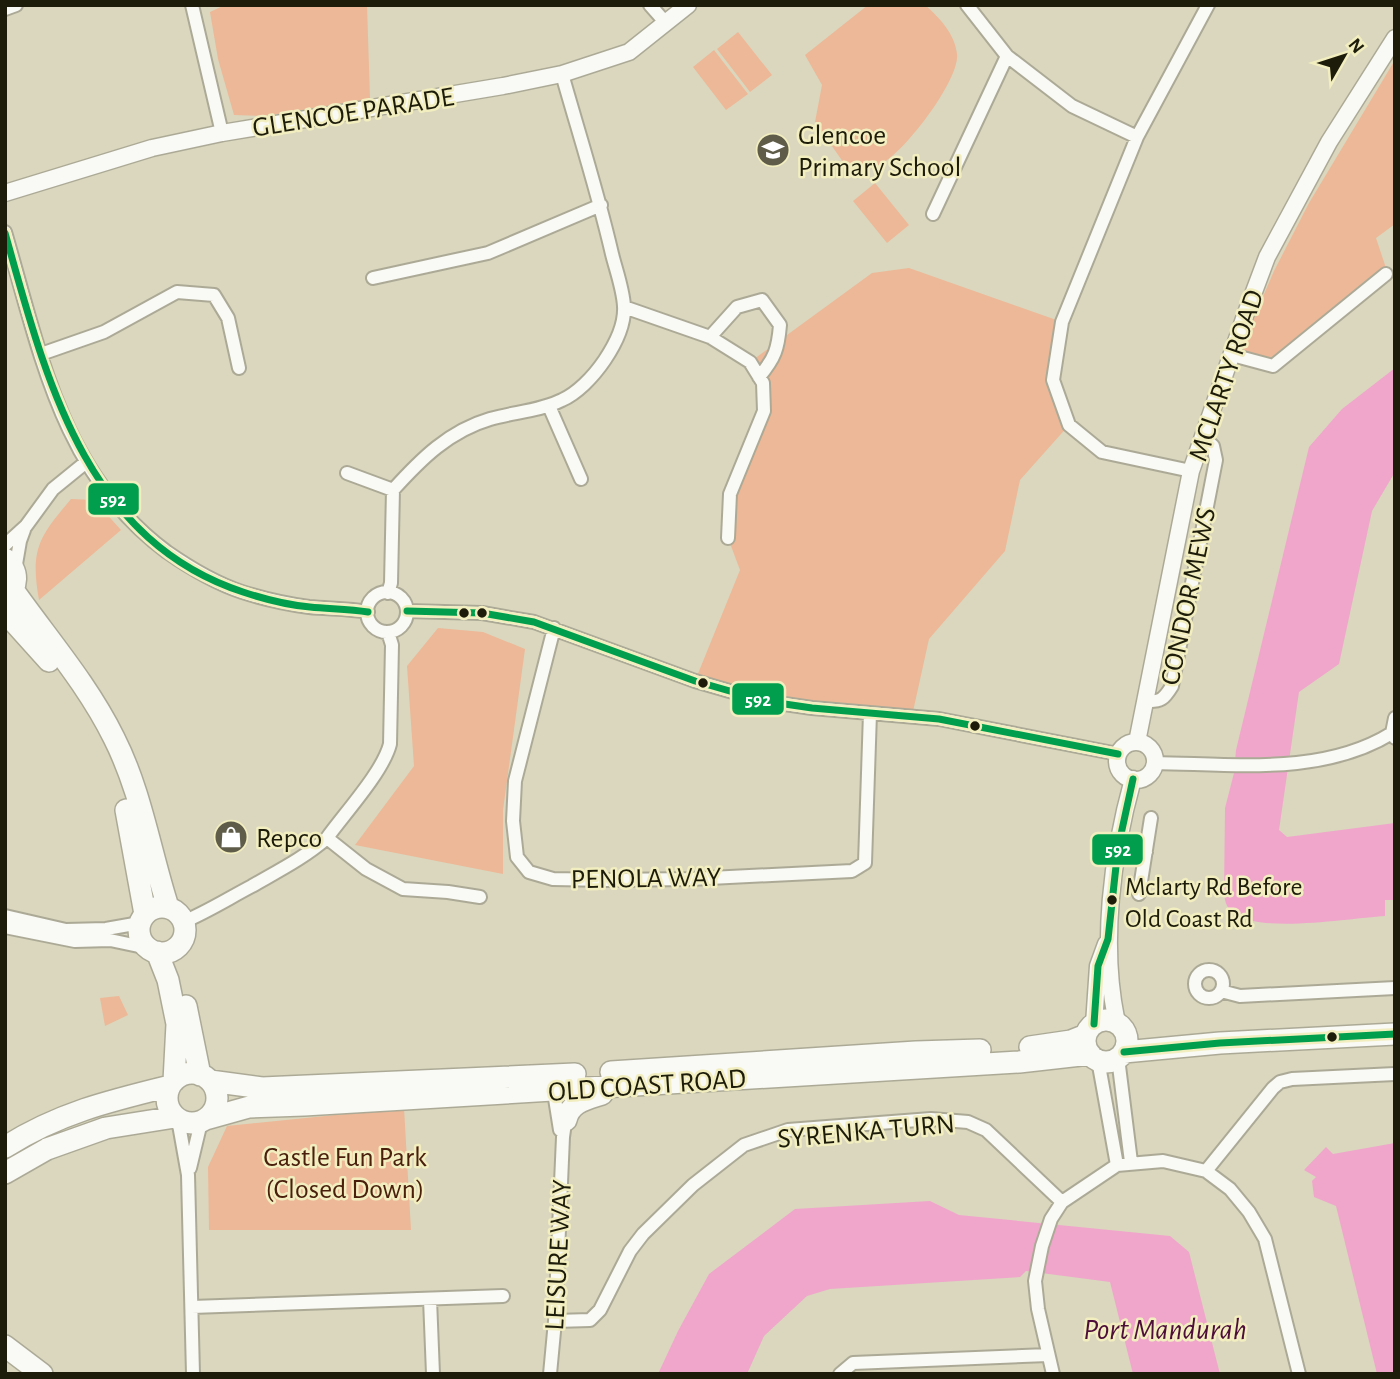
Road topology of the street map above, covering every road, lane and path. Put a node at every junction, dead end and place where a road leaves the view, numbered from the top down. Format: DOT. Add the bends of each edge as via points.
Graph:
graph roads {
  1 [pos="16,5"];
  2 [pos="192,5"];
  3 [pos="650,5"];
  4 [pos="688,5"];
  5 [pos="967,5"];
  6 [pos="1205,6"];
  7 [pos="5,9"];
  8 [pos="665,22"];
  9 [pos="1395,38"];
  10 [pos="1007,56"];
  11 [pos="562,74"];
  12 [pos="222,132"];
  13 [pos="1137,137"];
  14 [pos="5,193"];
  15 [pos="601,205"];
  16 [pos="933,214"];
  17 [pos="5,232"];
  18 [pos="1386,274"];
  19 [pos="373,278"];
  20 [pos="624,307"];
  21 [pos="710,337"];
  22 [pos="41,354"];
  23 [pos="1232,355"];
  24 [pos="239,368"];
  25 [pos="759,377"];
  26 [pos="548,406"];
  27 [pos="1203,437"];
  28 [pos="85,463"];
  29 [pos="1191,471"];
  30 [pos="347,473"];
  31 [pos="581,479"];
  32 [pos="393,490"];
  33 [pos="26,526"];
  34 [pos="728,538"];
  35 [pos="5,545"];
  36 [pos="10,581"];
  37 [pos="388,593"];
  38 [pos="407,611"];
  39 [pos="5,612"];
  40 [pos="368,612"];
  41 [pos="554,628"];
  42 [pos="388,632"];
  43 [pos="1146,702"];
  44 [pos="870,713"];
  45 [pos="1395,718"];
  46 [pos="1393,736"];
  47 [pos="1137,742"];
  48 [pos="1118,754"];
  49 [pos="1155,763"];
  50 [pos="1133,779"];
  51 [pos="1151,818"];
  52 [pos="327,838"];
  53 [pos="1118,848"];
  54 [pos="1146,852"];
  55 [pos="1139,894"];
  56 [pos="480,897"];
  57 [pos="176,915"];
  58 [pos="5,916"];
  59 [pos="142,918"];
  60 [pos="5,927"];
  61 [pos="1108,939"];
  62 [pos="160,950"];
  63 [pos="1395,988"];
  64 [pos="1221,991"];
  65 [pos="1395,1034"];
  66 [pos="1107,1042"];
  67 [pos="1395,1074"];
  68 [pos="205,1078"];
  69 [pos="560,1082"];
  70 [pos="172,1084"];
  71 [pos="638,1084"];
  72 [pos="176,1118"];
  73 [pos="203,1120"];
  74 [pos="564,1128"];
  75 [pos="5,1147"];
  76 [pos="1131,1162"];
  77 [pos="1117,1165"];
  78 [pos="1206,1171"];
  79 [pos="5,1173"];
  80 [pos="188,1175"];
  81 [pos="1062,1202"];
  82 [pos="503,1296"];
  83 [pos="430,1299"];
  84 [pos="192,1307"];
  85 [pos="555,1321"];
  86 [pos="5,1346"];
  87 [pos="1048,1355"];
  88 [pos="42,1374"];
  89 [pos="193,1374"];
  90 [pos="433,1374"];
  91 [pos="550,1374"];
  92 [pos="840,1374"];
  93 [pos="1053,1374"];
  94 [pos="1299,1374"];
  1 -- 7 [label="street"];
  2 -- 12 [label="street"];
  3 -- 8 [label="street"];
  4 -- 8 [label="street, GLENCOE PARADE"];
  5 -- 10 [label="street"];
  6 -- 13 [label="street"];
  8 -- 11 [label="street, GLENCOE PARADE" via="629,52"];
  9 -- 23 [label="street, MCLARTY ROAD" via="1329,142 1267,257"];
  10 -- 13 [label="street" via="1072,106"];
  10 -- 16 [label="street"];
  11 -- 12 [label="street, GLENCOE PARADE"];
  11 -- 15 [label="street"];
  12 -- 14 [label="street, GLENCOE PARADE" via="152,148"];
  13 -- 29 [label="street" via="1062,322 1053,380 1069,425 1102,452"];
  15 -- 19 [label="street" via="488,253"];
  15 -- 20 [label="street"];
  17 -- 22 [label="street"];
  18 -- 23 [label="street" via="1273,366"];
  20 -- 21 [label="street"];
  20 -- 26 [label="street" via="617,339 597,372 566,399"];
  21 -- 25 [label="street" via="750,362"];
  21 -- 25 [label="street" via="737,307 762,300 780,325 778,348"];
  22 -- 24 [label="street" via="104,332 177,292 214,295 229,318"];
  22 -- 28 [label="street"];
  23 -- 27 [label="street, MCLARTY ROAD"];
  25 -- 34 [label="street" via="764,411 730,494"];
  26 -- 31 [label="street"];
  26 -- 32 [label="street" via="468,426 418,463"];
  27 -- 29 [label="street, MCLARTY ROAD"];
  27 -- 43 [label="street, CONDOR MEWS" via="1213,446 1216,460 1172,686 1164,699"];
  28 -- 33 [label="street" via="53,489"];
  28 -- 40 [label="street" via="142,532 217,582 285,603"];
  29 -- 43 [label="street, MCLARTY ROAD"];
  30 -- 32 [label="street"];
  32 -- 37 [label="street"];
  33 -- 35 [label="street"];
  33 -- 36 [label="street"];
  36 -- 57 [label="main road" via="115,739"];
  37 -- 38 [label="street" via="402,598"];
  37 -- 40 [label="street" via="374,598"];
  38 -- 41 [label="street" via="482,613"];
  38 -- 42 [label="street" via="403,625"];
  39 -- 59 [label="main road" via="56,670 99,736 131,826"];
  40 -- 42 [label="street" via="372,625"];
  41 -- 44 [label="street" via="735,694"];
  41 -- 44 [label="street, PENOLA WAY" via="517,769 513,821 517,857 529,872 553,879 690,879 852,871 865,863"];
  42 -- 52 [label="street" via="392,645 388,752"];
  43 -- 47 [label="street, MCLARTY ROAD"];
  44 -- 48 [label="street" via="972,724"];
  45 -- 46 [label="street"];
  46 -- 49 [label="street" via="1339,757 1290,763"];
  47 -- 48 [label="street"];
  47 -- 49 [label="street" via="1152,751"];
  48 -- 50 [label="street" via="1119,770"];
  49 -- 50 [label="street" via="1145,777"];
  50 -- 53 [label="street"];
  51 -- 54 [label="street"];
  52 -- 56 [label="street" via="366,869 403,889"];
  52 -- 57 [label="street" via="303,857 204,913"];
  53 -- 54 [label="street"];
  53 -- 61 [label="street"];
  54 -- 55 [label="street"];
  57 -- 59 [label="main road" via="151,909"];
  57 -- 62 [label="main road" via="184,934 181,943"];
  58 -- 59 [label="street" via="66,930 106,929"];
  59 -- 62 [label="main road" via="142,941"];
  60 -- 62 [label="street" via="75,941 110,940"];
  61 -- 66 [label="street"];
  61 -- 66 [label="street" via="1098,966"];
  62 -- 68 [label="main road"];
  62 -- 70 [label="main road" via="177,1024"];
  63 -- 64 [label="street" via="1240,996"];
  65 -- 66 [label="main road, OLD COAST ROAD" via="1220,1043"];
  66 -- 69 [label="main road, OLD COAST ROAD" via="916,1052"];
  66 -- 71 [label="main road, OLD COAST ROAD" via="1019,1062"];
  66 -- 76 [label="street"];
  66 -- 77 [label="street"];
  67 -- 78 [label="street" via="1280,1082"];
  68 -- 69 [label="main road, OLD COAST ROAD" via="262,1088"];
  68 -- 70 [label="main road" via="186,1074"];
  68 -- 73 [label="main road" via="216,1101"];
  69 -- 71 [label="main road, OLD COAST ROAD"];
  69 -- 73 [label="main road, OLD COAST ROAD" via="263,1105"];
  69 -- 74 [label="street, LEISURE WAY"];
  70 -- 72 [label="main road" via="167,1099"];
  70 -- 75 [label="main road" via="66,1115"];
  71 -- 74 [label="main road" via="579,1102 568,1112"];
  72 -- 73 [label="main road" via="190,1123"];
  72 -- 79 [label="main road" via="106,1128 47,1149"];
  72 -- 80 [label="street"];
  73 -- 80 [label="street"];
  74 -- 85 [label="street, LEISURE WAY"];
  76 -- 77 [label="street"];
  76 -- 78 [label="street" via="1163,1161"];
  77 -- 81 [label="street"];
  78 -- 94 [label="street" via="1230,1189 1265,1238"];
  80 -- 84 [label="street"];
  81 -- 85 [label="street, SYRENKA TURN" via="986,1130 968,1122 931,1119 788,1130 744,1144 693,1185 637,1243 590,1320"];
  81 -- 87 [label="street" via="1051,1219 1035,1281"];
  82 -- 83 [label="street"];
  83 -- 84 [label="street"];
  83 -- 90 [label="street"];
  84 -- 89 [label="street"];
  85 -- 91 [label="street, LEISURE WAY"];
  86 -- 88 [label="main road"];
  87 -- 92 [label="street" via="853,1363"];
  87 -- 93 [label="street"];
}
